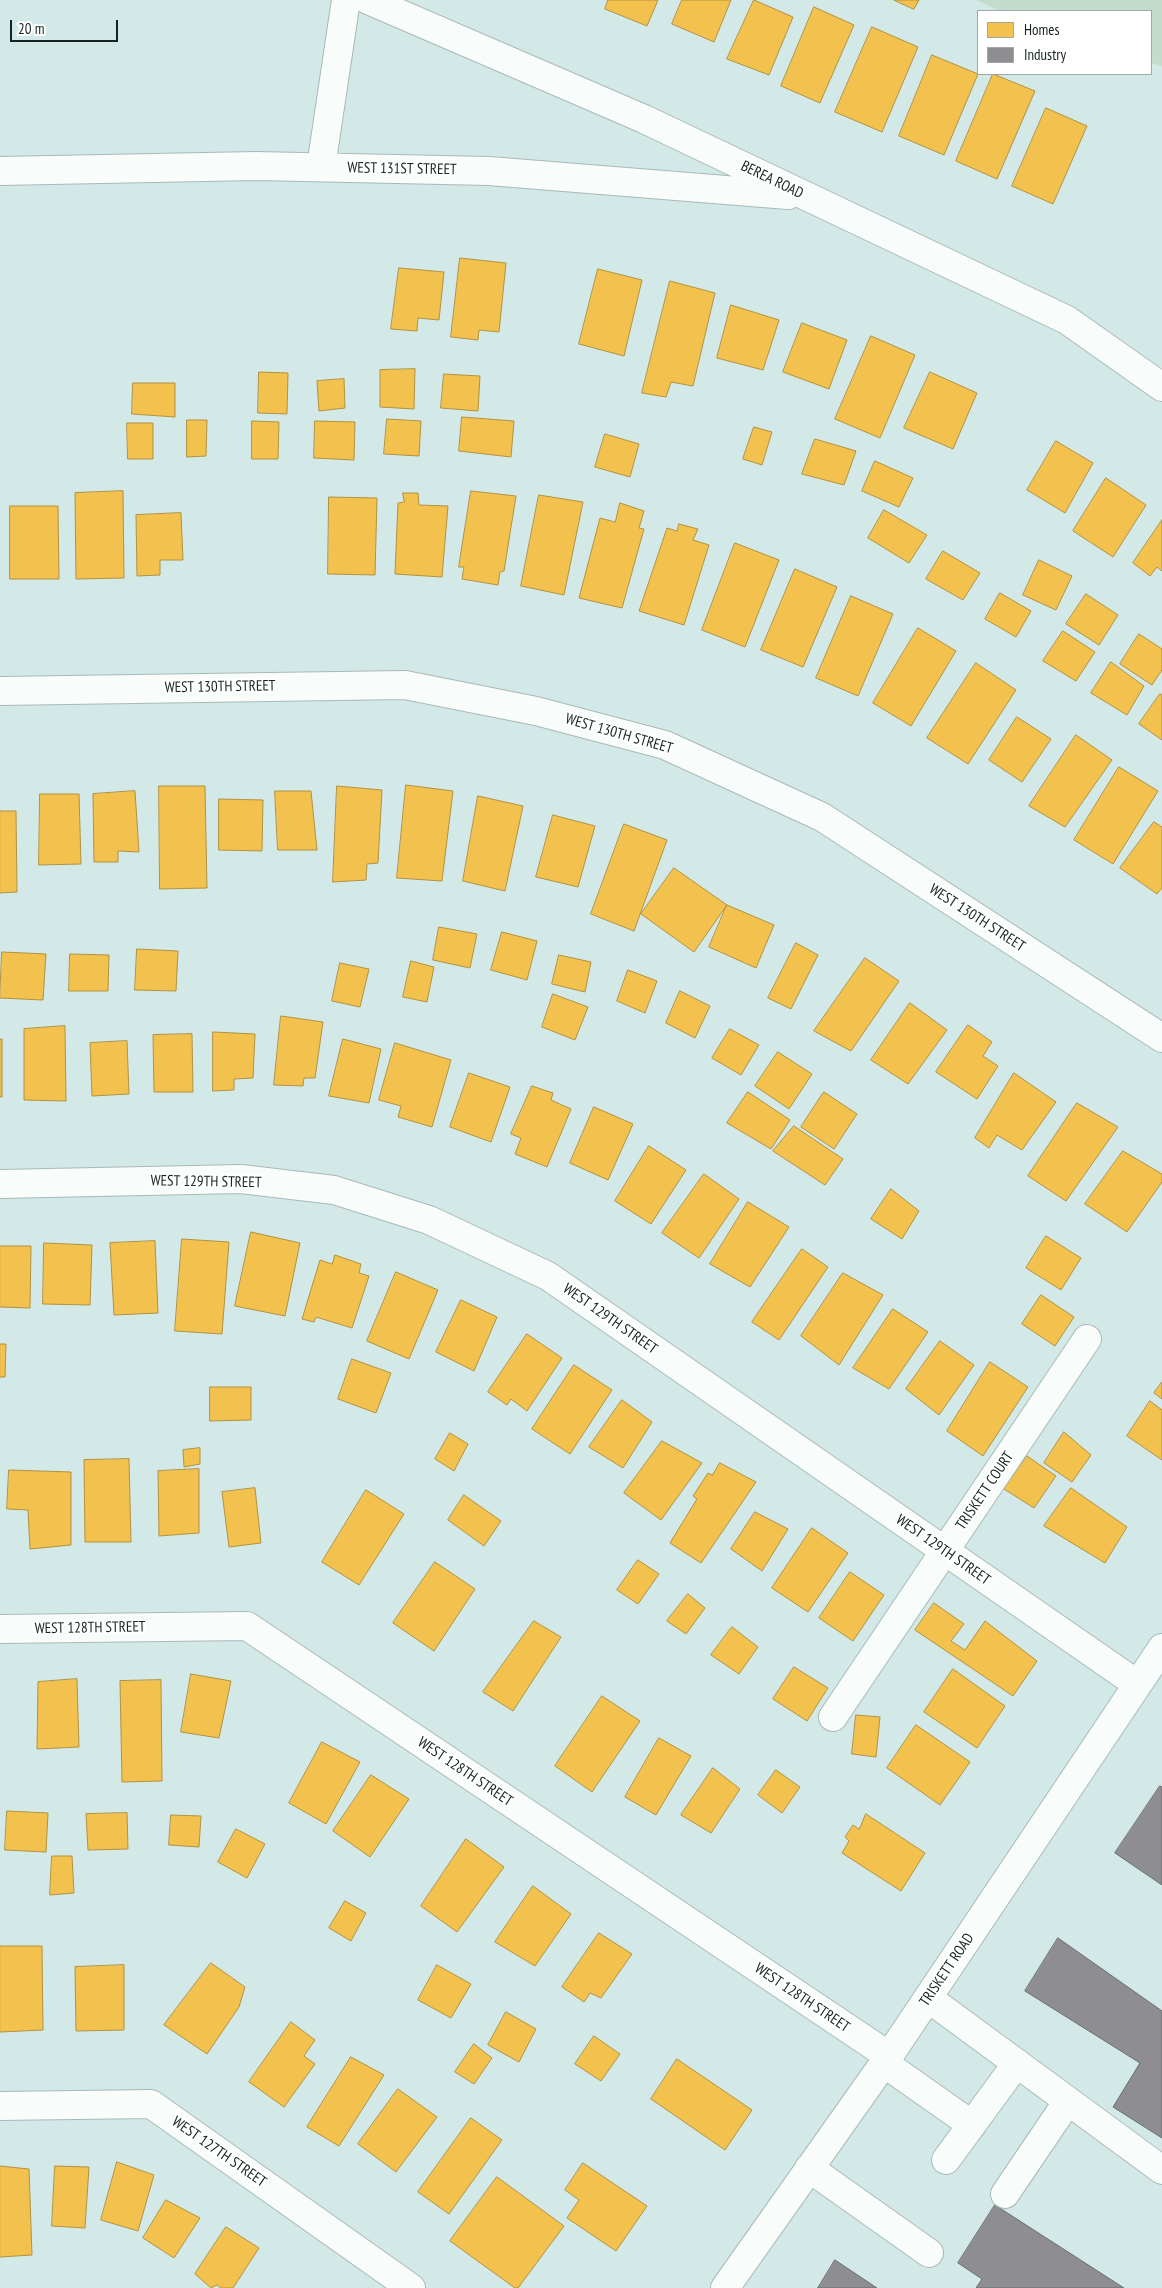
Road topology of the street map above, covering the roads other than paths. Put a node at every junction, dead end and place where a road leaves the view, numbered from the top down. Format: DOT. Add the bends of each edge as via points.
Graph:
graph roads {
  1 [pos="346,0"];
  2 [pos="368,0"];
  3 [pos="321,168"];
  4 [pos="0,171"];
  5 [pos="804,196"];
  6 [pos="1162,387"];
  7 [pos="0,691"];
  8 [pos="1162,1038"];
  9 [pos="0,1184"];
  10 [pos="1087,1340"];
  11 [pos="944,1551"];
  12 [pos="0,1629"];
  13 [pos="1162,1648"];
  14 [pos="1137,1684"];
  15 [pos="833,1717"];
  16 [pos="928,1998"];
  17 [pos="886,2060"];
  18 [pos="1016,2062"];
  19 [pos="1068,2101"];
  20 [pos="0,2106"];
  21 [pos="972,2125"];
  22 [pos="946,2160"];
  23 [pos="810,2168"];
  24 [pos="1162,2170"];
  25 [pos="1005,2194"];
  26 [pos="929,2254"];
  27 [pos="410,2288"];
  28 [pos="725,2288"];
  1 -- 3 [label="street"];
  2 -- 5 [label="street, BEREA ROAD" via="644,119"];
  3 -- 4 [label="street, WEST 131ST STREET" via="256,166"];
  3 -- 5 [label="street, WEST 131ST STREET" via="489,171"];
  5 -- 6 [label="street, BEREA ROAD" via="1067,320"];
  7 -- 8 [label="street, WEST 130TH STREET" via="405,684 536,711 665,745 822,817"];
  9 -- 11 [label="street, WEST 129TH STREET" via="241,1179 334,1190 429,1220 548,1276"];
  10 -- 11 [label="street, TRISKETT COURT"];
  11 -- 14 [label="street, WEST 129TH STREET"];
  11 -- 15 [label="street, TRISKETT COURT"];
  12 -- 17 [label="street, WEST 128TH STREET" via="247,1626"];
  13 -- 14 [label="street, TRISKETT ROAD"];
  14 -- 16 [label="street, TRISKETT ROAD"];
  16 -- 17 [label="street, TRISKETT ROAD"];
  16 -- 18 [label="street"];
  17 -- 21 [label="street, WEST 128TH STREET"];
  17 -- 23 [label="street, TRISKETT ROAD"];
  18 -- 19 [label="street"];
  18 -- 21 [label="street"];
  19 -- 24 [label="street"];
  19 -- 25 [label="street"];
  20 -- 27 [label="street, WEST 127TH STREET" via="151,2104"];
  21 -- 22 [label="street"];
  23 -- 26 [label="street"];
  23 -- 28 [label="street, TRISKETT ROAD"];
}
